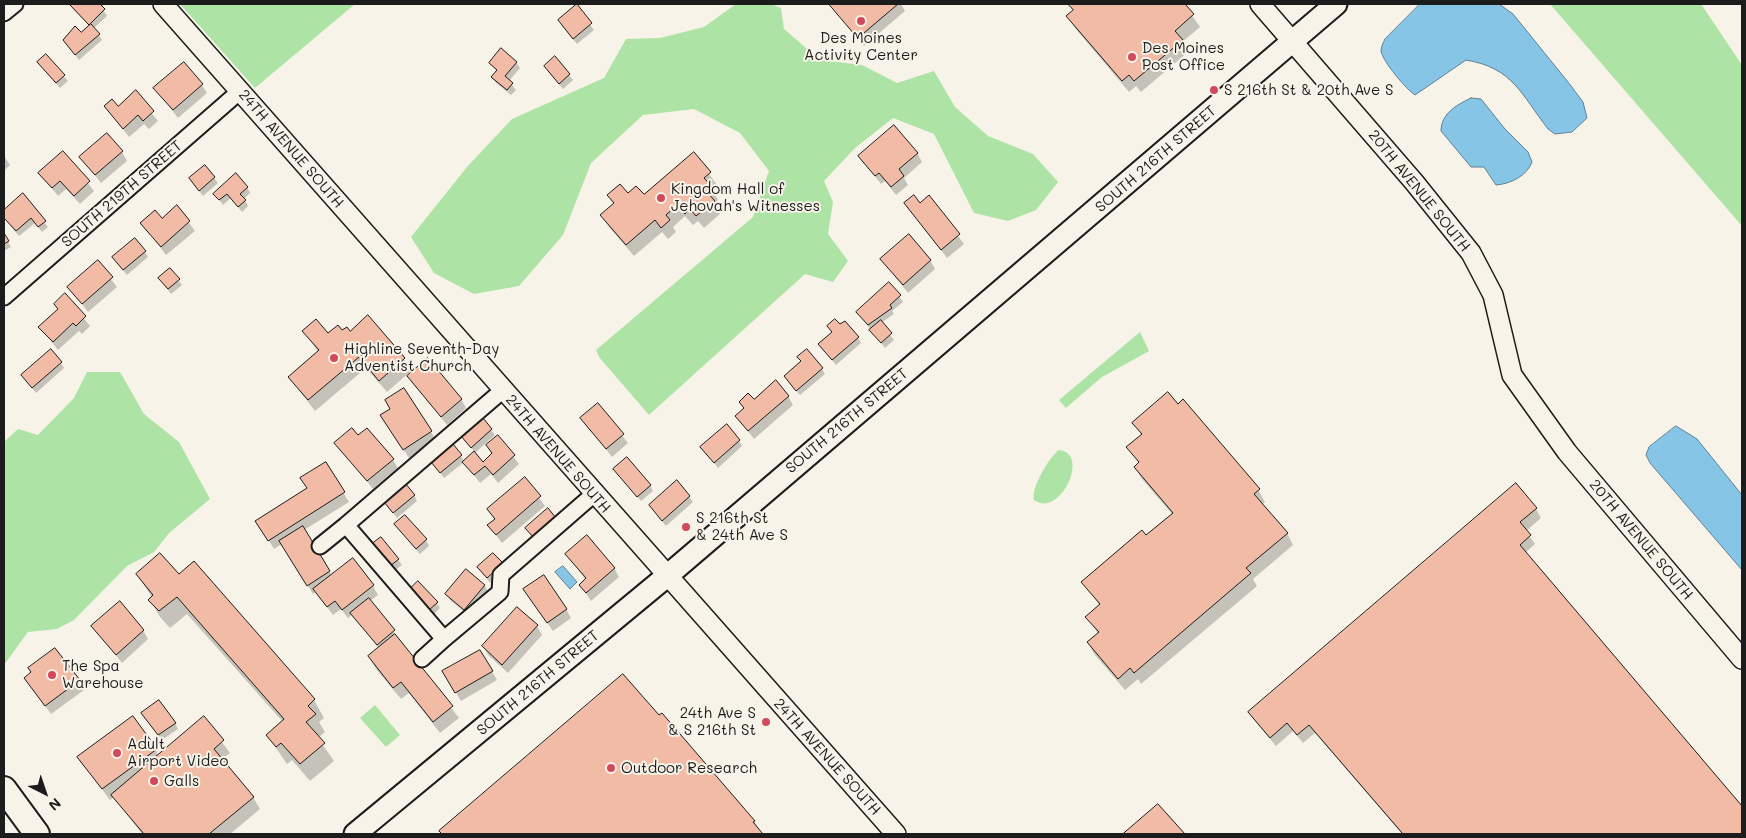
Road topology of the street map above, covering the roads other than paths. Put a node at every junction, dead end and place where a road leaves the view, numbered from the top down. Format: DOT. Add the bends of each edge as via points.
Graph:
graph roads {
  1 [pos="15,4"];
  2 [pos="163,4"];
  3 [pos="1260,4"];
  4 [pos="1336,4"];
  5 [pos="4,13"];
  6 [pos="1292,41"];
  7 [pos="240,91"];
  8 [pos="4,296"];
  9 [pos="503,390"];
  10 [pos="594,494"];
  11 [pos="346,525"];
  12 [pos="320,546"];
  13 [pos="667,576"];
  14 [pos="444,640"];
  15 [pos="422,658"];
  16 [pos="1742,659"];
  17 [pos="4,789"];
  18 [pos="37,834"];
  19 [pos="355,834"];
  20 [pos="896,834"];
  1 -- 5 [label="street"];
  2 -- 7 [label="street, 24TH AVENUE SOUTH"];
  3 -- 6 [label="street, 20TH AVENUE SOUTH"];
  4 -- 6 [label="main road, SOUTH 216TH STREET"];
  6 -- 13 [label="main road, SOUTH 216TH STREET"];
  6 -- 16 [label="street, 20TH AVENUE SOUTH" via="1471,253 1493,295 1512,376 1567,452"];
  7 -- 8 [label="street, SOUTH 219TH STREET"];
  7 -- 9 [label="street, 24TH AVENUE SOUTH"];
  9 -- 10 [label="street, 24TH AVENUE SOUTH"];
  9 -- 11 [label="street"];
  10 -- 13 [label="street, 24TH AVENUE SOUTH"];
  10 -- 14 [label="street" via="501,575 500,592"];
  11 -- 12 [label="street"];
  11 -- 14 [label="street"];
  13 -- 19 [label="main road, SOUTH 216TH STREET"];
  13 -- 20 [label="street, 24TH AVENUE SOUTH"];
  14 -- 15 [label="street"];
  17 -- 18 [label="main road"];
}
